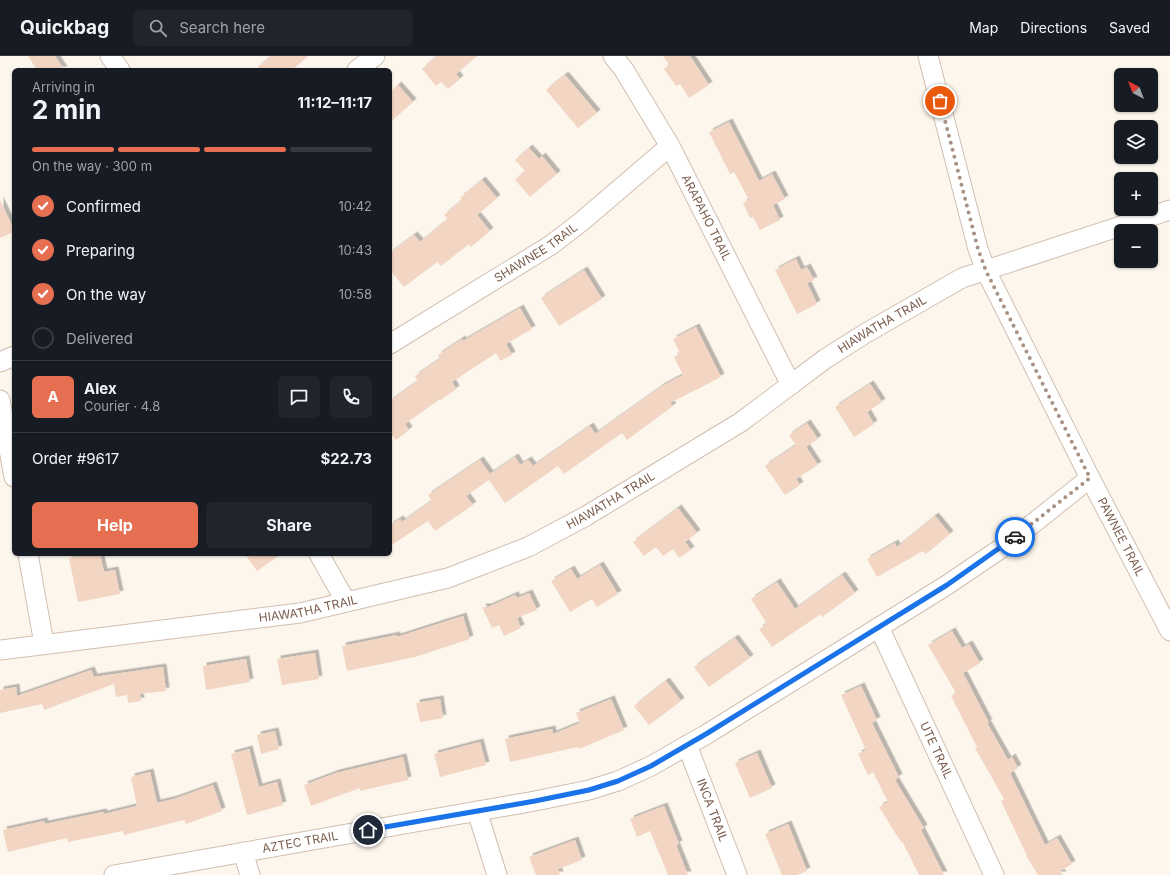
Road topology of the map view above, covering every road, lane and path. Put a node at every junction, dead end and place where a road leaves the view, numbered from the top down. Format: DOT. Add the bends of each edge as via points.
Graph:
graph roads {
  1 [pos="110,56"];
  2 [pos="375,56"];
  3 [pos="613,56"];
  4 [pos="928,56"];
  5 [pos="119,68"];
  6 [pos="360,68"];
  7 [pos="670,146"];
  8 [pos="1170,210"];
  9 [pos="986,271"];
  10 [pos="392,343"];
  11 [pos="12,357"];
  12 [pos="0,362"];
  13 [pos="791,385"];
  14 [pos="0,400"];
  15 [pos="12,466"];
  16 [pos="1090,478"];
  17 [pos="28,556"];
  18 [pos="320,556"];
  19 [pos="346,602"];
  20 [pos="879,627"];
  21 [pos="1170,631"];
  22 [pos="44,644"];
  23 [pos="0,650"];
  24 [pos="687,745"];
  25 [pos="477,811"];
  26 [pos="244,852"];
  27 [pos="114,875"];
  28 [pos="250,875"];
  29 [pos="497,875"];
  30 [pos="737,875"];
  31 [pos="994,875"];
  1 -- 5 [label="street"];
  2 -- 6 [label="street"];
  3 -- 7 [label="street, ARAPAHO TRAIL"];
  4 -- 9 [label="street, PAWNEE TRAIL"];
  7 -- 10 [label="street, SHAWNEE TRAIL" via="551,245"];
  7 -- 13 [label="street, ARAPAHO TRAIL"];
  8 -- 9 [label="street, HIAWATHA TRAIL"];
  9 -- 13 [label="street, HIAWATHA TRAIL" via="962,278 866,333"];
  9 -- 16 [label="street, PAWNEE TRAIL"];
  11 -- 12 [label="street"];
  13 -- 19 [label="street, HIAWATHA TRAIL" via="740,422 586,516 528,547 448,578"];
  14 -- 15 [label="street"];
  16 -- 20 [label="street, AZTEC TRAIL" via="1006,544 947,585"];
  16 -- 21 [label="street, PAWNEE TRAIL"];
  17 -- 22 [label="street"];
  18 -- 19 [label="street"];
  19 -- 22 [label="street, HIAWATHA TRAIL" via="300,613"];
  20 -- 24 [label="street, AZTEC TRAIL"];
  20 -- 31 [label="street, UTE TRAIL"];
  22 -- 23 [label="street, HIAWATHA TRAIL"];
  24 -- 25 [label="street, AZTEC TRAIL" via="618,781 589,790"];
  24 -- 30 [label="street, INCA TRAIL"];
  25 -- 26 [label="street, AZTEC TRAIL"];
  25 -- 29 [label="street"];
  26 -- 27 [label="street, AZTEC TRAIL"];
  26 -- 28 [label="street"];
}
